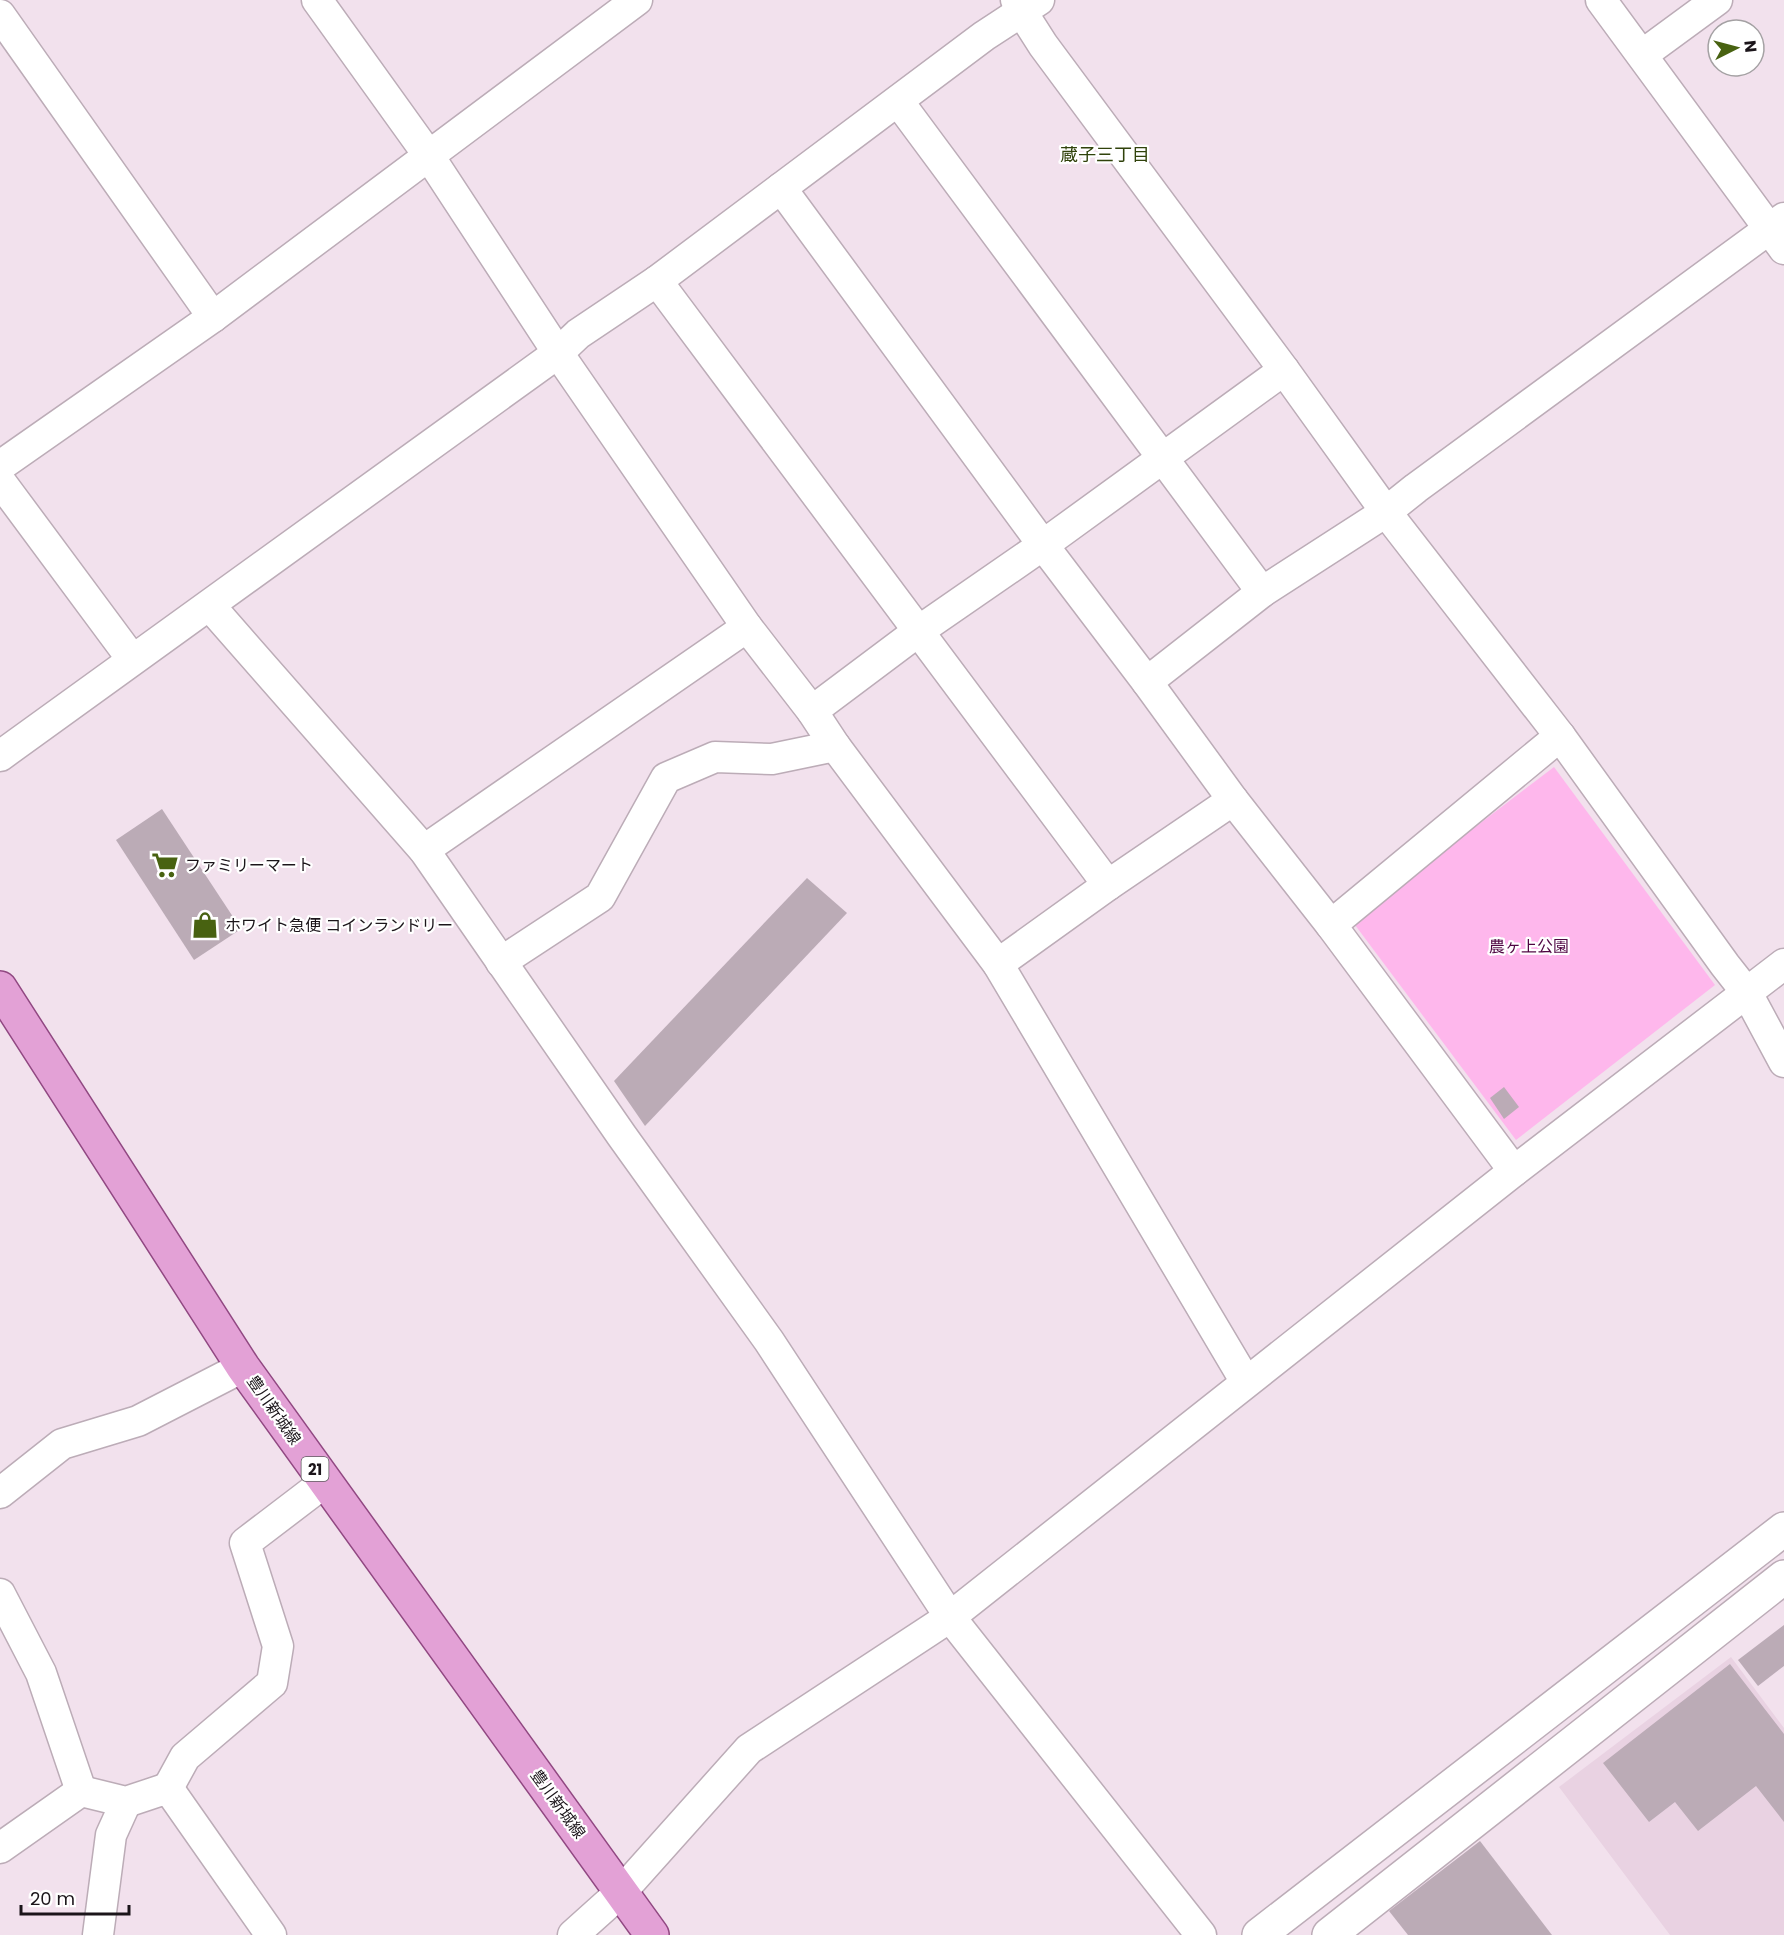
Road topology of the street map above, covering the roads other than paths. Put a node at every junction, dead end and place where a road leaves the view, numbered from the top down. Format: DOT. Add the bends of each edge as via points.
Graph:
graph roads {
  1 [pos="317,0"];
  2 [pos="637,0"];
  3 [pos="1601,0"];
  4 [pos="1718,0"];
  5 [pos="1026,4"];
  6 [pos="0,15"];
  7 [pos="1642,55"];
  8 [pos="898,101"];
  9 [pos="429,156"];
  10 [pos="781,188"];
  11 [pos="1779,232"];
  12 [pos="657,280"];
  13 [pos="213,317"];
  14 [pos="558,353"];
  15 [pos="1284,370"];
  16 [pos="1162,457"];
  17 [pos="0,466"];
  18 [pos="0,481"];
  19 [pos="1386,512"];
  20 [pos="1043,545"];
  21 [pos="1262,592"];
  22 [pos="210,606"];
  23 [pos="747,627"];
  24 [pos="920,630"];
  25 [pos="132,659"];
  26 [pos="1147,682"];
  27 [pos="812,711"];
  28 [pos="1560,736"];
  29 [pos="835,746"];
  30 [pos="0,756"];
  31 [pos="1233,800"];
  32 [pos="424,850"];
  33 [pos="1108,885"];
  34 [pos="1331,925"];
  35 [pos="501,962"];
  36 [pos="998,964"];
  37 [pos="1784,964"];
  38 [pos="0,988"];
  39 [pos="1747,993"];
  40 [pos="1784,1062"];
  41 [pos="1514,1171"];
  42 [pos="243,1367"];
  43 [pos="1246,1382"];
  44 [pos="325,1482"];
  45 [pos="0,1493"];
  46 [pos="1784,1528"];
  47 [pos="1784,1577"];
  48 [pos="0,1594"];
  49 [pos="950,1617"];
  50 [pos="168,1788"];
  51 [pos="81,1791"];
  52 [pos="126,1802"];
  53 [pos="0,1848"];
  54 [pos="622,1891"];
  55 [pos="98,1935"];
  56 [pos="271,1935"];
  57 [pos="573,1935"];
  58 [pos="652,1935"];
  59 [pos="1201,1935"];
  60 [pos="1259,1935"];
  61 [pos="1329,1935"];
  1 -- 9 [label="street"];
  2 -- 9 [label="street"];
  3 -- 7 [label="street"];
  4 -- 7 [label="street"];
  5 -- 8 [label="street"];
  5 -- 15 [label="street" via="1043,45"];
  6 -- 13 [label="street"];
  7 -- 11 [label="street"];
  8 -- 10 [label="street"];
  8 -- 16 [label="street"];
  9 -- 13 [label="street"];
  9 -- 14 [label="street"];
  10 -- 12 [label="street"];
  10 -- 20 [label="street"];
  11 -- 19 [label="street"];
  12 -- 14 [label="street" via="578,334"];
  12 -- 24 [label="street"];
  13 -- 17 [label="street"];
  14 -- 22 [label="street"];
  14 -- 23 [label="street"];
  15 -- 16 [label="street"];
  15 -- 19 [label="street"];
  16 -- 20 [label="street"];
  16 -- 21 [label="street"];
  18 -- 25 [label="street"];
  19 -- 21 [label="street"];
  19 -- 28 [label="street"];
  20 -- 24 [label="street"];
  20 -- 26 [label="street"];
  21 -- 26 [label="street"];
  22 -- 25 [label="street"];
  22 -- 32 [label="street"];
  23 -- 27 [label="street"];
  23 -- 32 [label="street"];
  24 -- 27 [label="street"];
  24 -- 33 [label="street"];
  25 -- 30 [label="street"];
  26 -- 31 [label="street"];
  27 -- 29 [label="street"];
  28 -- 34 [label="street"];
  28 -- 39 [label="street"];
  29 -- 35 [label="street" via="772,759 715,757 666,778 600,897"];
  29 -- 36 [label="street"];
  31 -- 33 [label="street"];
  31 -- 34 [label="street"];
  32 -- 35 [label="street"];
  33 -- 36 [label="street"];
  34 -- 41 [label="street"];
  35 -- 49 [label="street" via="769,1341"];
  36 -- 43 [label="street"];
  37 -- 39 [label="street"];
  38 -- 42 [label="main road, 豊川新城線 / 21"];
  39 -- 40 [label="street"];
  39 -- 41 [label="street"];
  41 -- 43 [label="street"];
  42 -- 44 [label="main road, 豊川新城線 / 21"];
  42 -- 45 [label="street" via="138,1421 62,1444"];
  43 -- 49 [label="street"];
  44 -- 50 [label="street" via="245,1543 278,1646 272,1683 185,1757"];
  44 -- 54 [label="main road, 豊川新城線 / 21"];
  46 -- 60 [label="street"];
  47 -- 61 [label="street"];
  48 -- 51 [label="street" via="41,1673"];
  49 -- 54 [label="street" via="749,1749"];
  49 -- 59 [label="street"];
  50 -- 52 [label="street"];
  50 -- 56 [label="street"];
  51 -- 52 [label="street"];
  51 -- 53 [label="street"];
  52 -- 55 [label="street" via="111,1835"];
  54 -- 57 [label="street"];
  54 -- 58 [label="main road, 豊川新城線 / 21"];
}
